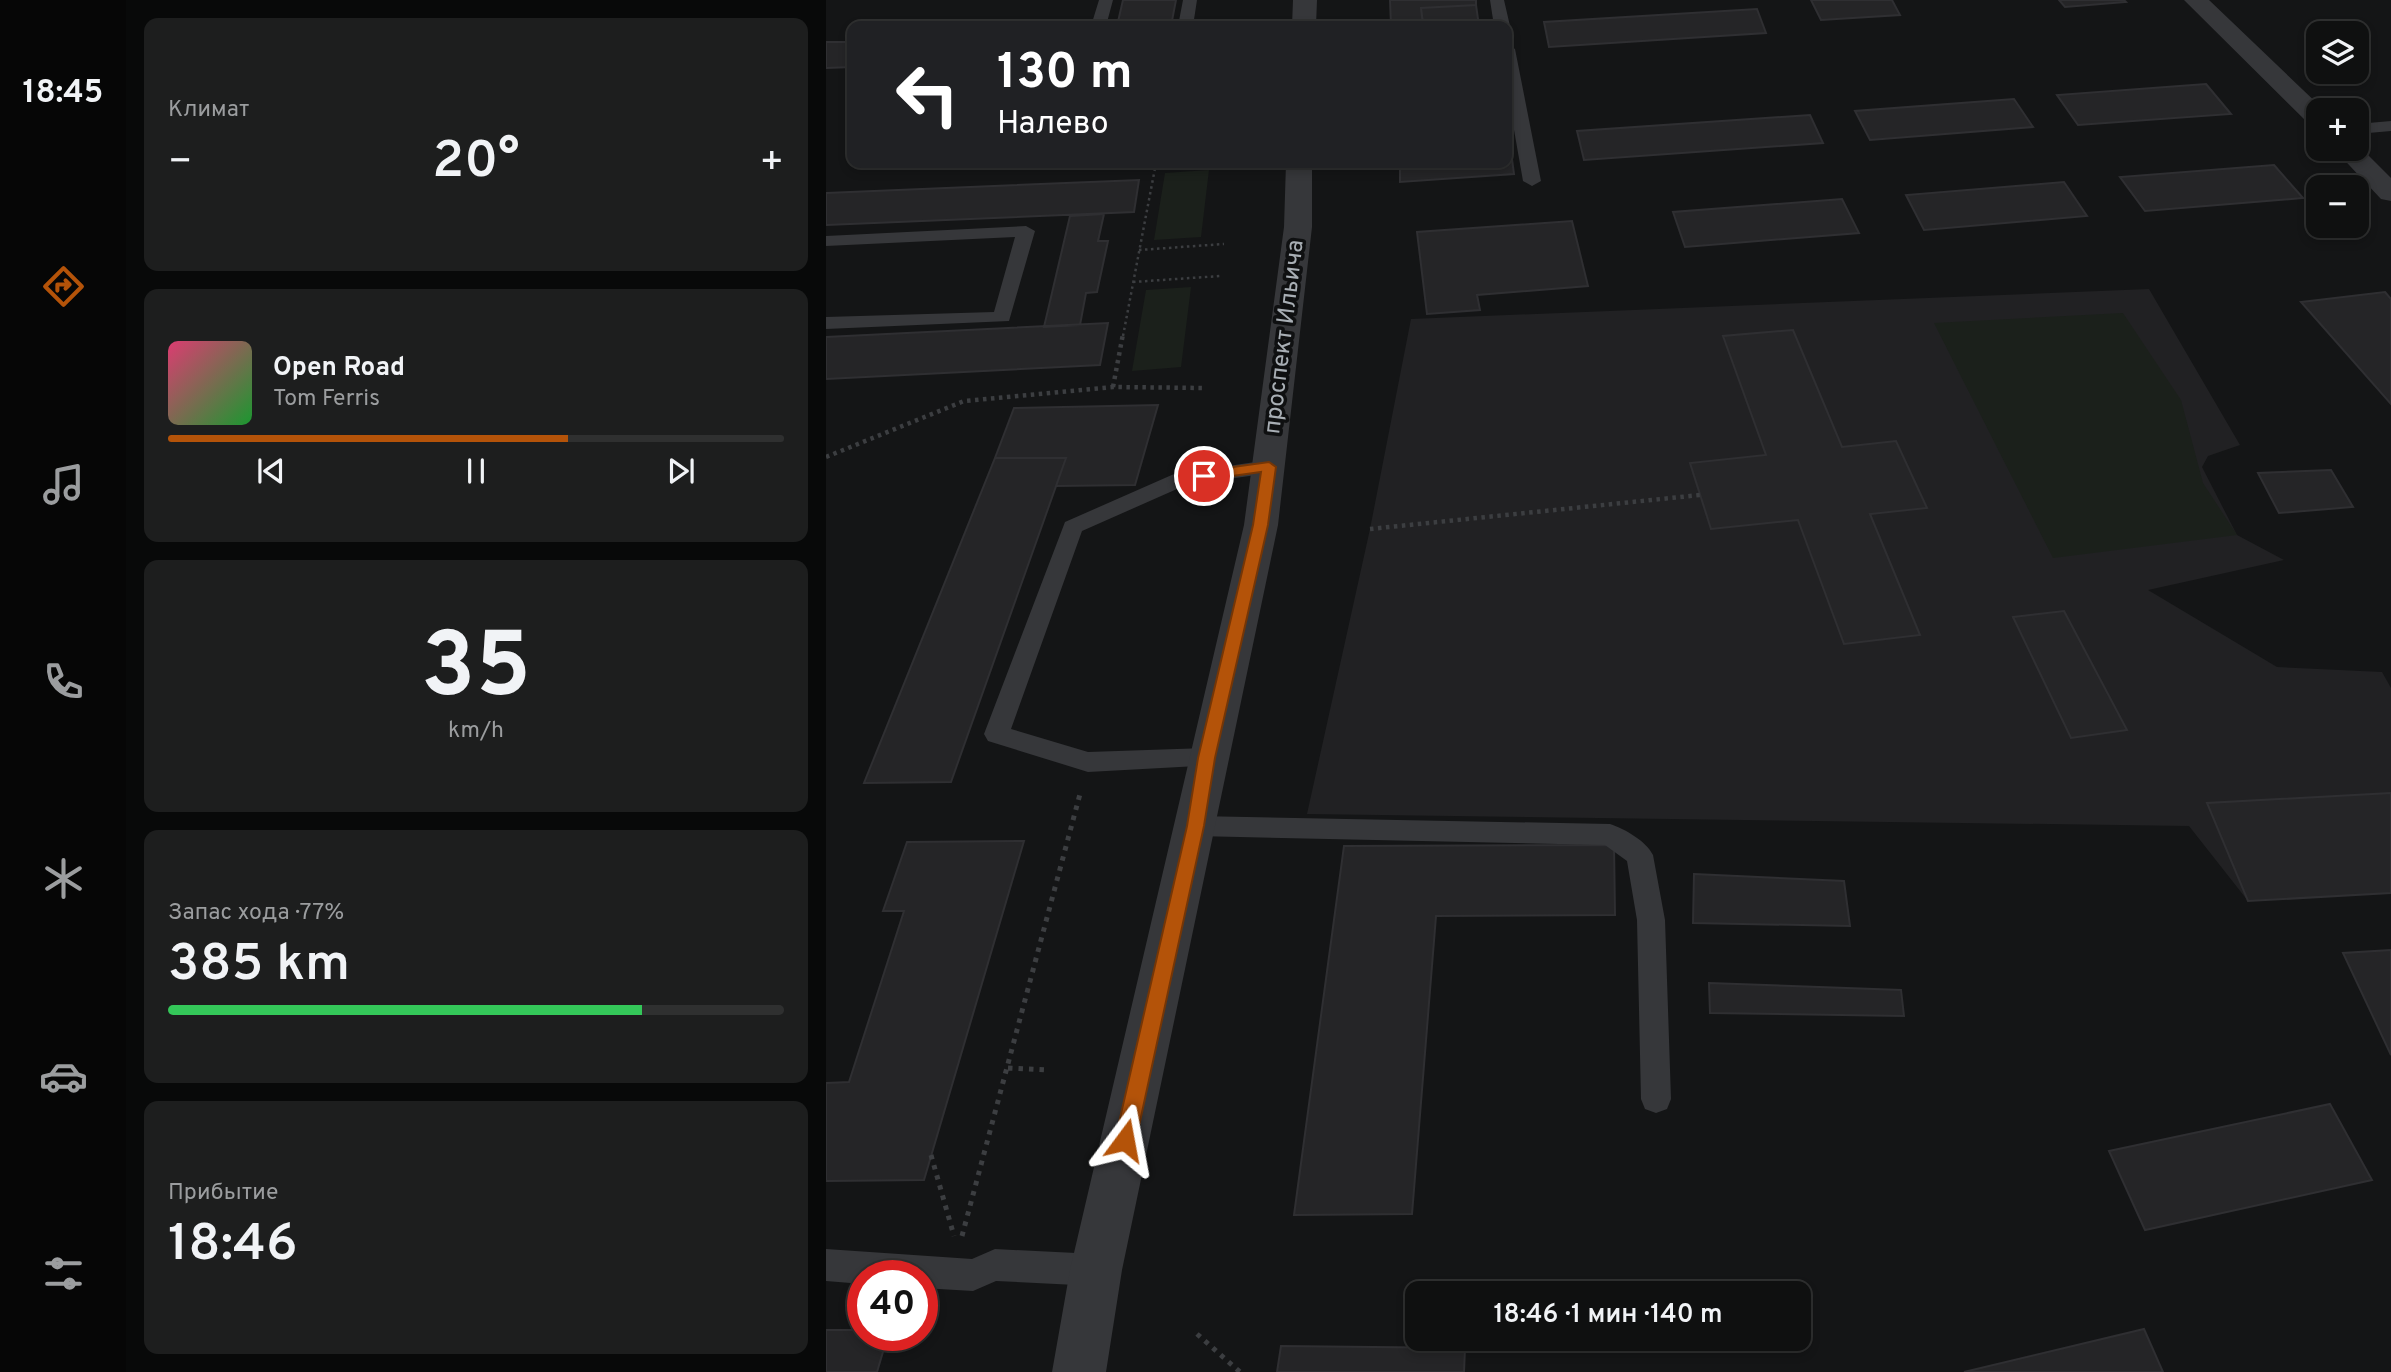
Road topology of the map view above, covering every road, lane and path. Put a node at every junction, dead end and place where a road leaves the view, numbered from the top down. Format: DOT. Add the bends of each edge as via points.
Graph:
graph roads {
  1 [pos="1106,0"];
  2 [pos="1190,0"];
  3 [pos="1305,0"];
  4 [pos="1497,0"];
  5 [pos="2196,0"];
  6 [pos="1100,21"];
  7 [pos="1187,21"];
  8 [pos="1304,21"];
  9 [pos="1501,21"];
  10 [pos="1512,75"];
  11 [pos="2306,107"];
  12 [pos="2391,126"];
  13 [pos="2369,128"];
  14 [pos="2359,161"];
  15 [pos="1155,168"];
  16 [pos="1299,168"];
  17 [pos="1532,181"];
  18 [pos="2391,193"];
  19 [pos="826,241"];
  20 [pos="1224,244"];
  21 [pos="1139,250"];
  22 [pos="1220,276"];
  23 [pos="1133,282"];
  24 [pos="826,323"];
  25 [pos="1113,387"];
  26 [pos="1205,388"];
  27 [pos="826,457"];
  28 [pos="1269,467"];
  29 [pos="1700,495"];
  30 [pos="1370,529"];
  31 [pos="1207,758"];
  32 [pos="1088,762"];
  33 [pos="1196,826"];
  34 [pos="1007,1068"];
  35 [pos="1046,1070"];
  36 [pos="1656,1099"];
  37 [pos="931,1155"];
  38 [pos="826,1265"];
  39 [pos="1096,1270"];
  40 [pos="1197,1334"];
  41 [pos="1079,1372"];
  42 [pos="1240,1372"];
  1 -- 6 [label="lane"];
  2 -- 7 [label="lane"];
  3 -- 8 [label="street"];
  4 -- 9 [label="lane"];
  5 -- 11 [label="street"];
  10 -- 17 [label="lane"];
  12 -- 13 [label="lane"];
  14 -- 18 [label="street"];
  15 -- 21 [label="path"];
  16 -- 28 [label="street, проспект Ильича" via="1298,227"];
  19 -- 24 [label="lane" via="1026,230 1002,317"];
  20 -- 21 [label="path"];
  21 -- 23 [label="path"];
  22 -- 23 [label="path"];
  23 -- 25 [label="path"];
  25 -- 26 [label="path"];
  25 -- 27 [label="path" via="964,401"];
  28 -- 31 [label="street, проспект Ильича" via="1261,525"];
  28 -- 32 [label="lane" via="1182,479 1073,527 996,734"];
  29 -- 30 [label="path"];
  31 -- 32 [label="lane"];
  31 -- 33 [label="street, проспект Ильича"];
  32 -- 34 [label="path"];
  33 -- 36 [label="lane" via="1610,835 1640,855 1651,920"];
  33 -- 39 [label="street, проспект Ильича"];
  34 -- 35 [label="path"];
  34 -- 37 [label="path" via="958,1250"];
  38 -- 39 [label="lane" via="972,1275 995,1265"];
  39 -- 41 [label="street, проспект Ильича"];
  40 -- 42 [label="path"];
}
